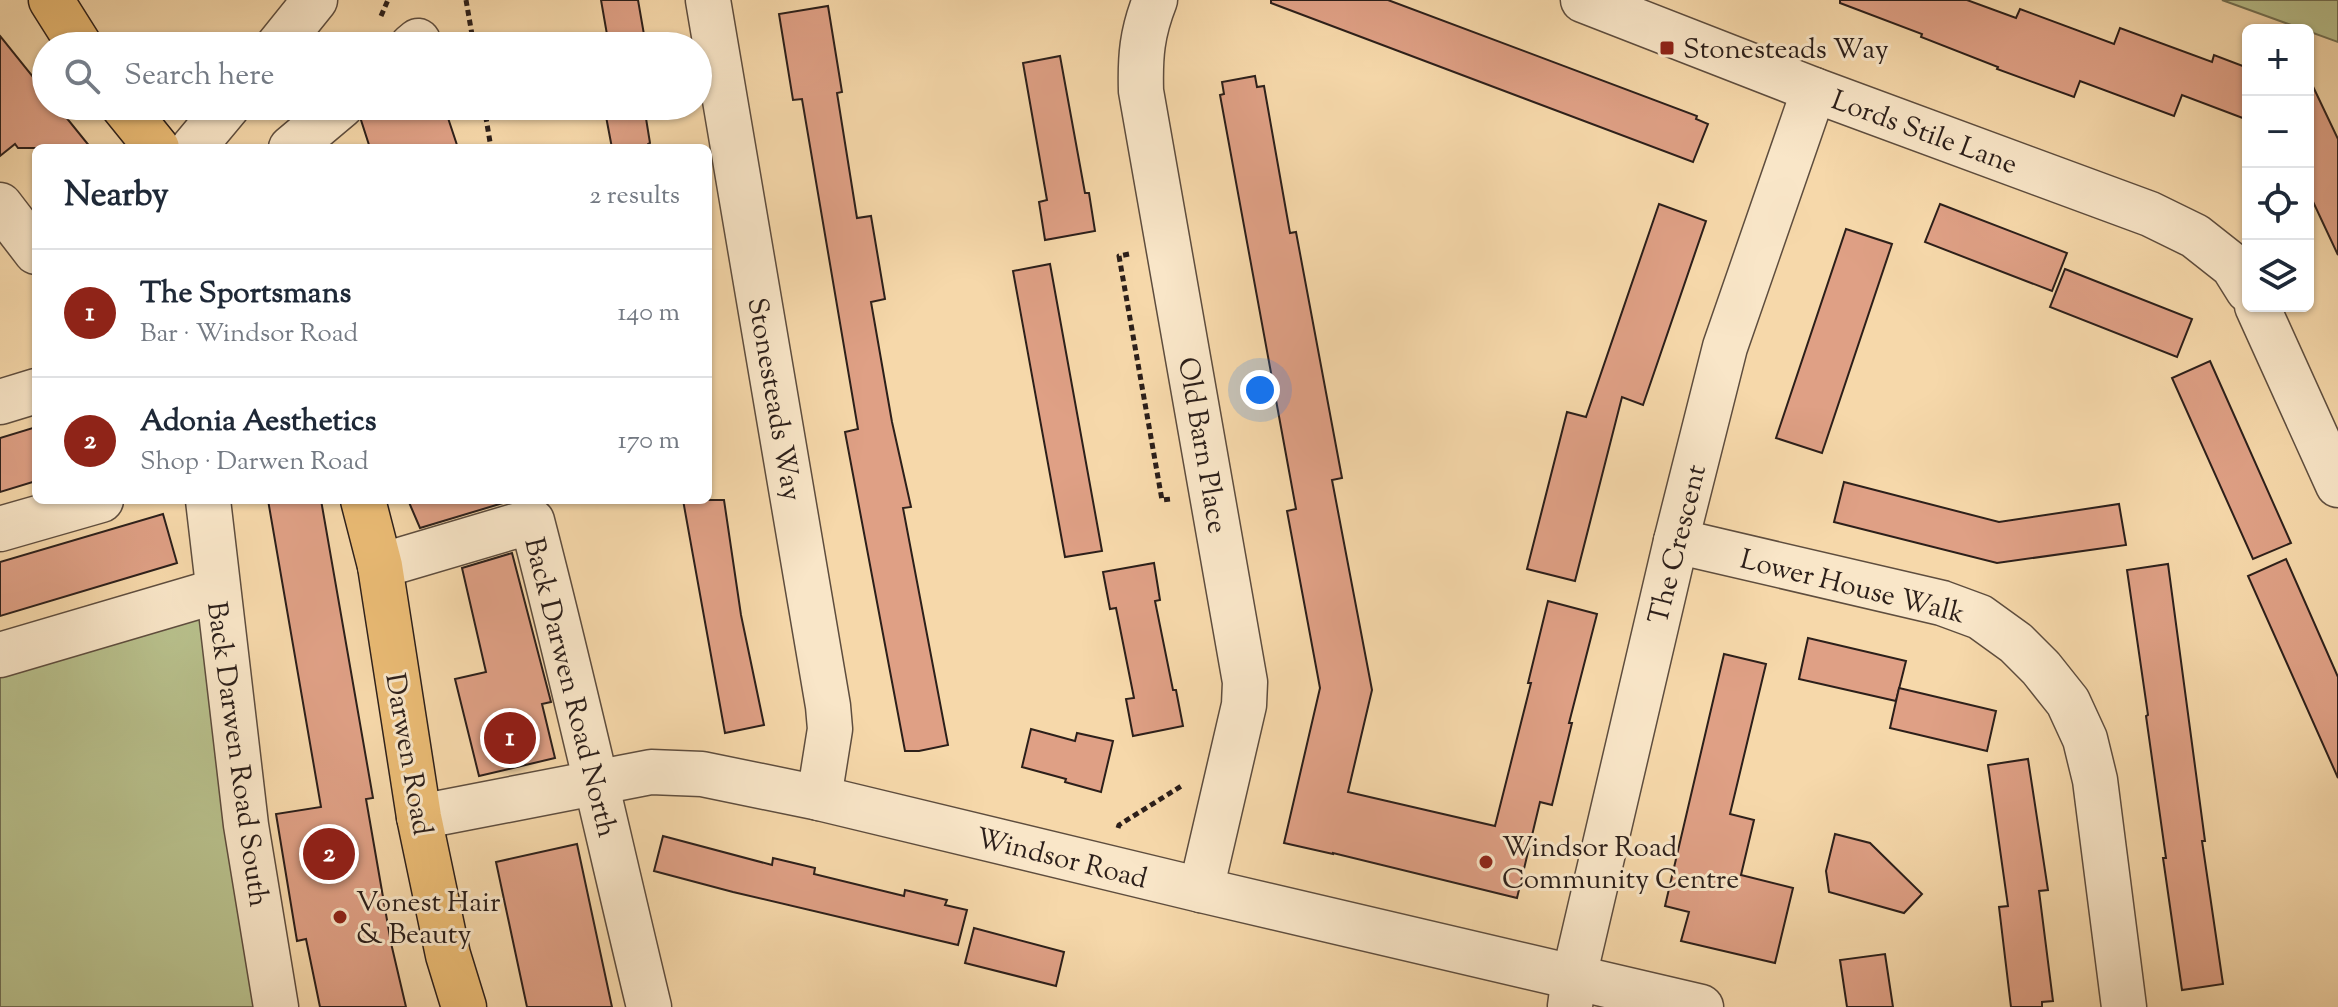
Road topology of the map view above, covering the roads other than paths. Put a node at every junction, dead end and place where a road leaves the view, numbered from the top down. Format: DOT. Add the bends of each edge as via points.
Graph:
graph roads {
  1 [pos="51,0"];
  2 [pos="315,0"];
  3 [pos="708,0"];
  4 [pos="1155,0"];
  5 [pos="1583,0"];
  6 [pos="71,32"];
  7 [pos="289,32"];
  8 [pos="1814,90"];
  9 [pos="134,120"];
  10 [pos="216,120"];
  11 [pos="324,120"];
  12 [pos="154,144"];
  13 [pos="196,144"];
  14 [pos="296,144"];
  15 [pos="0,205"];
  16 [pos="32,247"];
  17 [pos="2242,280"];
  18 [pos="2260,312"];
  19 [pos="32,392"];
  20 [pos="0,402"];
  21 [pos="2338,485"];
  22 [pos="87,504"];
  23 [pos="208,504"];
  24 [pos="364,504"];
  25 [pos="0,529"];
  26 [pos="1676,541"];
  27 [pos="380,566"];
  28 [pos="217,591"];
  29 [pos="0,655"];
  30 [pos="595,783"];
  31 [pos="819,798"];
  32 [pos="419,817"];
  33 [pos="1201,890"];
  34 [pos="1572,992"];
  35 [pos="276,1007"];
  36 [pos="464,1007"];
  37 [pos="649,1007"];
  38 [pos="1701,1007"];
  39 [pos="2124,1007"];
  1 -- 6 [label="main road"];
  2 -- 7 [label="street"];
  3 -- 31 [label="street, Stonesteads Way" via="828,706 830,729"];
  4 -- 33 [label="street, Old Barn Place" via="1140,55 1141,91 1245,682"];
  5 -- 8 [label="street, Lords Stile Lane"];
  8 -- 17 [label="street, Lords Stile Lane" via="2150,214 2195,236 2233,266"];
  8 -- 26 [label="street, The Crescent" via="1725,347"];
  9 -- 12 [label="main road"];
  10 -- 13 [label="street"];
  11 -- 14 [label="street"];
  15 -- 16 [label="street"];
  18 -- 21 [label="street"];
  19 -- 20 [label="street"];
  22 -- 25 [label="street"];
  23 -- 28 [label="street, Back Darwen Road South"];
  24 -- 27 [label="main road, Darwen Road"];
  26 -- 34 [label="street, The Crescent"];
  26 -- 39 [label="street, Lower House Walk" via="1942,603 1980,617 2041,668 2068,702 2085,739"];
  27 -- 30 [label="street, Back Darwen Road North" via="532,521"];
  27 -- 32 [label="main road, Darwen Road"];
  28 -- 29 [label="street"];
  28 -- 35 [label="street, Back Darwen Road South" via="246,825"];
  30 -- 31 [label="street, Windsor Road" via="651,772 702,774"];
  30 -- 32 [label="street, Windsor Road"];
  30 -- 37 [label="street, Back Darwen Road North"];
  31 -- 33 [label="street, Windsor Road"];
  32 -- 36 [label="main road, Darwen Road"];
  33 -- 34 [label="street, Windsor Road"];
  34 -- 38 [label="street, Windsor Road"];
}
